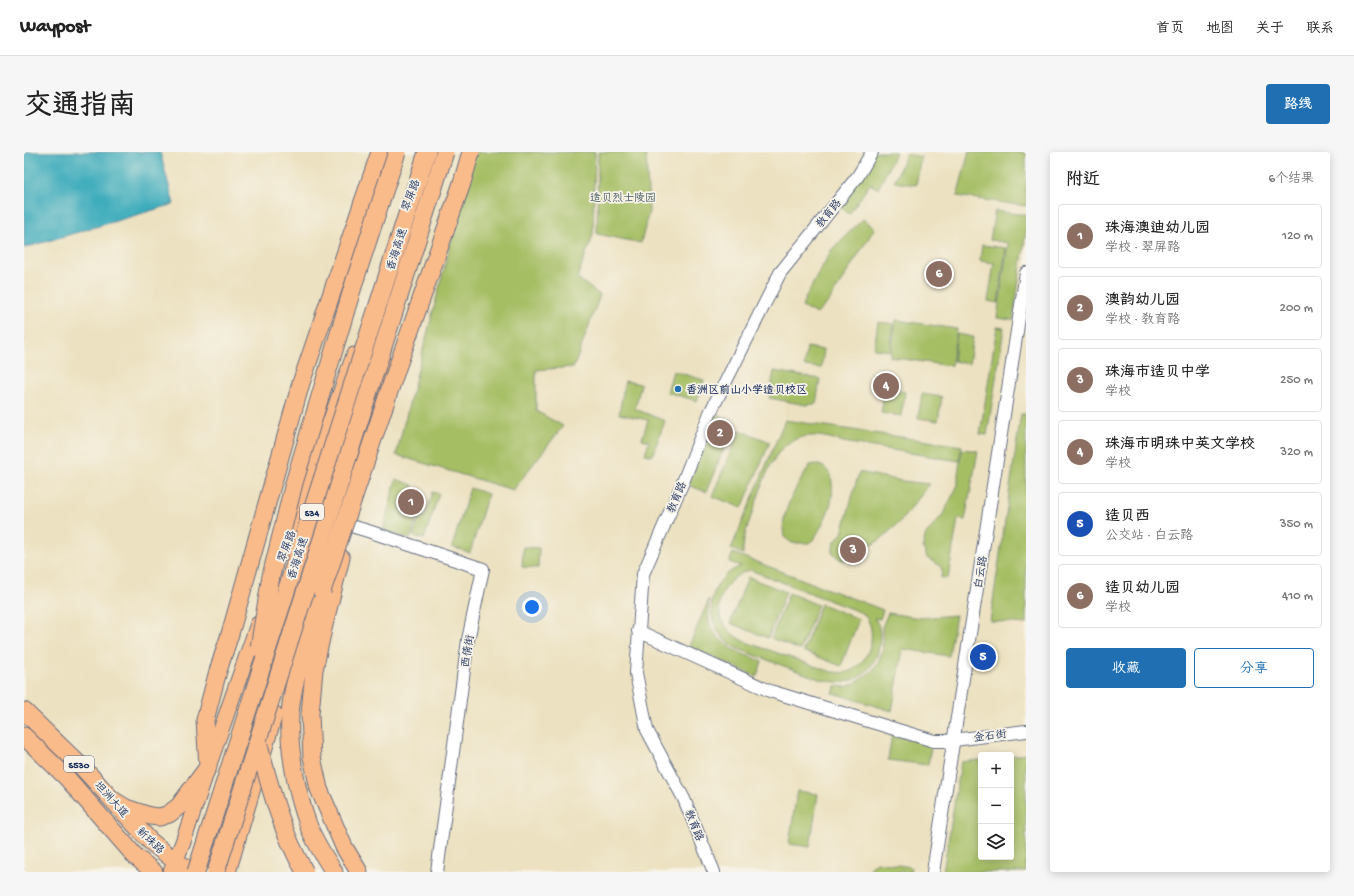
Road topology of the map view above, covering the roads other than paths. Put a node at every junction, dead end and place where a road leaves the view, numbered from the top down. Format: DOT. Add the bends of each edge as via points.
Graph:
graph roads {
  1 [pos="380,152"];
  2 [pos="397,152"];
  3 [pos="426,152"];
  4 [pos="447,152"];
  5 [pos="471,152"];
  6 [pos="872,152"];
  7 [pos="1026,273"];
  8 [pos="385,354"];
  9 [pos="365,479"];
  10 [pos="351,526"];
  11 [pos="638,631"];
  12 [pos="24,711"];
  13 [pos="1026,731"];
  14 [pos="24,736"];
  15 [pos="954,740"];
  16 [pos="208,767"];
  17 [pos="113,800"];
  18 [pos="131,820"];
  19 [pos="121,839"];
  20 [pos="173,867"];
  21 [pos="134,872"];
  22 [pos="154,872"];
  23 [pos="195,872"];
  24 [pos="216,872"];
  25 [pos="228,872"];
  26 [pos="305,872"];
  27 [pos="334,872"];
  28 [pos="359,872"];
  29 [pos="437,872"];
  30 [pos="714,872"];
  31 [pos="932,872"];
  1 -- 16 [label="highway" via="301,383 205,720"];
  2 -- 26 [label="highway, bridge" via="352,288 294,483 271,576 255,673 254,725 271,794 286,836"];
  3 -- 16 [label="main road, 翠屏路"];
  3 -- 23 [label="highway, 香海高速 / S34, bridge"];
  4 -- 8 [label="main road, 翠屏路"];
  4 -- 24 [label="highway, 香海高速 / S34, bridge"];
  5 -- 27 [label="highway, bridge" via="298,667 291,705 292,762 310,827"];
  6 -- 11 [label="street, 教育路" via="858,176 780,273 710,413 643,574"];
  7 -- 15 [label="street, 白云路"];
  8 -- 9 [label="main road"];
  8 -- 25 [label="main road, 翠屏路"];
  9 -- 10 [label="highway"];
  10 -- 28 [label="highway" via="322,629 314,670 310,714 312,757 319,789 344,847"];
  10 -- 29 [label="street, 西倩街" via="483,569 468,640"];
  11 -- 15 [label="street, 金石街" via="770,691 934,741"];
  11 -- 30 [label="street, 教育路" via="636,673 647,730 684,799"];
  12 -- 17 [label="highway, 坦洲大道 / S530"];
  13 -- 15 [label="street, 金石街"];
  14 -- 19 [label="highway, 坦洲大道 / S530" via="67,778"];
  15 -- 31 [label="street, 白云路"];
  16 -- 17 [label="highway" via="179,806 169,814 160,817 150,816 126,808"];
  16 -- 20 [label="main road, 翠屏路"];
  17 -- 18 [label="highway, 坦洲大道 / S530"];
  18 -- 20 [label="highway, 新珠路 / S530"];
  19 -- 21 [label="highway"];
  19 -- 22 [label="highway, 新珠路 / S530" via="135,856"];
  20 -- 23 [label="highway, 新珠路 / S530"];
}
